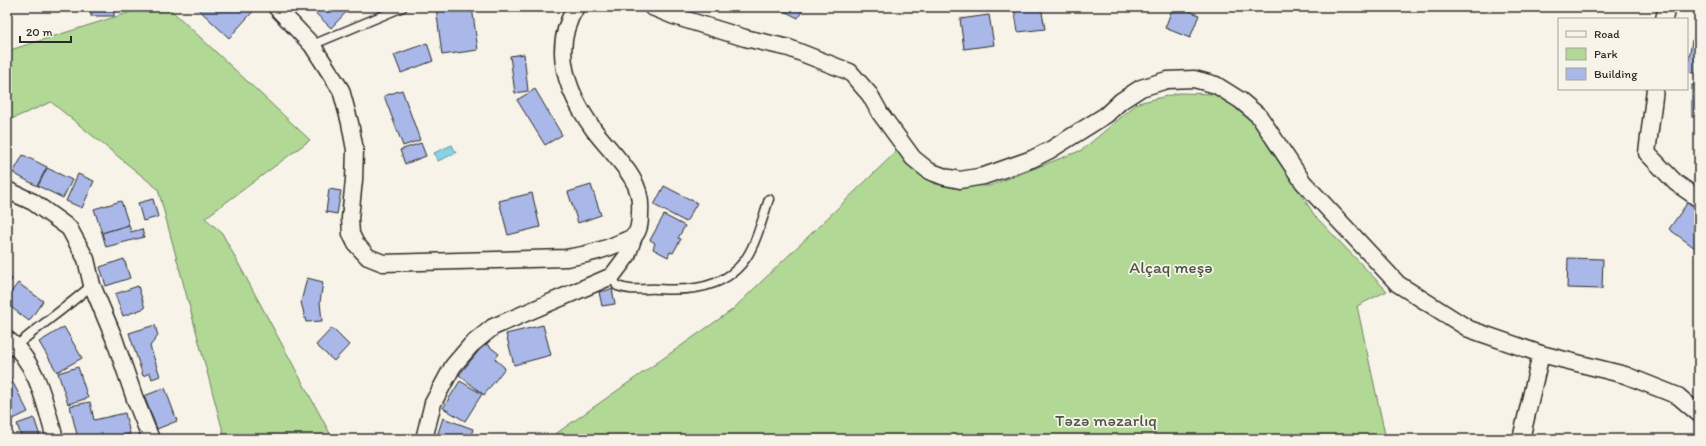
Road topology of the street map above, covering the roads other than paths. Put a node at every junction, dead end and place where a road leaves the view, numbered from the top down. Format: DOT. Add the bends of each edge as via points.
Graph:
graph roads {
  1 [pos="276,7"];
  2 [pos="403,7"];
  3 [pos="576,7"];
  4 [pos="652,7"];
  5 [pos="1667,7"];
  6 [pos="1664,18"];
  7 [pos="312,45"];
  8 [pos="1655,90"];
  9 [pos="7,190"];
  10 [pos="769,199"];
  11 [pos="1699,199"];
  12 [pos="634,236"];
  13 [pos="612,276"];
  14 [pos="92,285"];
  15 [pos="11,342"];
  16 [pos="1541,354"];
  17 [pos="1699,414"];
  18 [pos="55,439"];
  19 [pos="151,439"];
  20 [pos="424,439"];
  21 [pos="1521,439"];
  1 -- 7 [label="street"];
  2 -- 7 [label="lane"];
  3 -- 12 [label="street" via="563,40 563,62 569,87 594,130 632,177 640,192 640,224"];
  4 -- 16 [label="street" via="745,38 789,48 850,72 870,95 913,158 929,171 960,180 984,176 1050,150 1106,115 1141,88 1167,80 1194,79 1216,85 1260,116 1302,182 1398,284 1469,329"];
  5 -- 6 [label="street"];
  7 -- 12 [label="street" via="341,90 350,123 355,150 351,234 368,257 383,263 566,258 607,250"];
  8 -- 11 [label="street" via="1647,152 1676,183"];
  9 -- 14 [label="street" via="33,202 69,228 86,259"];
  10 -- 13 [label="lane" via="754,244 743,262 722,280 687,291 638,291 616,286"];
  12 -- 13 [label="street" via="627,256"];
  13 -- 20 [label="street" via="493,327 471,345 454,366 433,403"];
  14 -- 15 [label="lane" via="38,327"];
  14 -- 19 [label="street"];
  15 -- 18 [label="street" via="35,373"];
  16 -- 17 [label="street" via="1625,375 1678,396"];
  16 -- 21 [label="street"];
}
